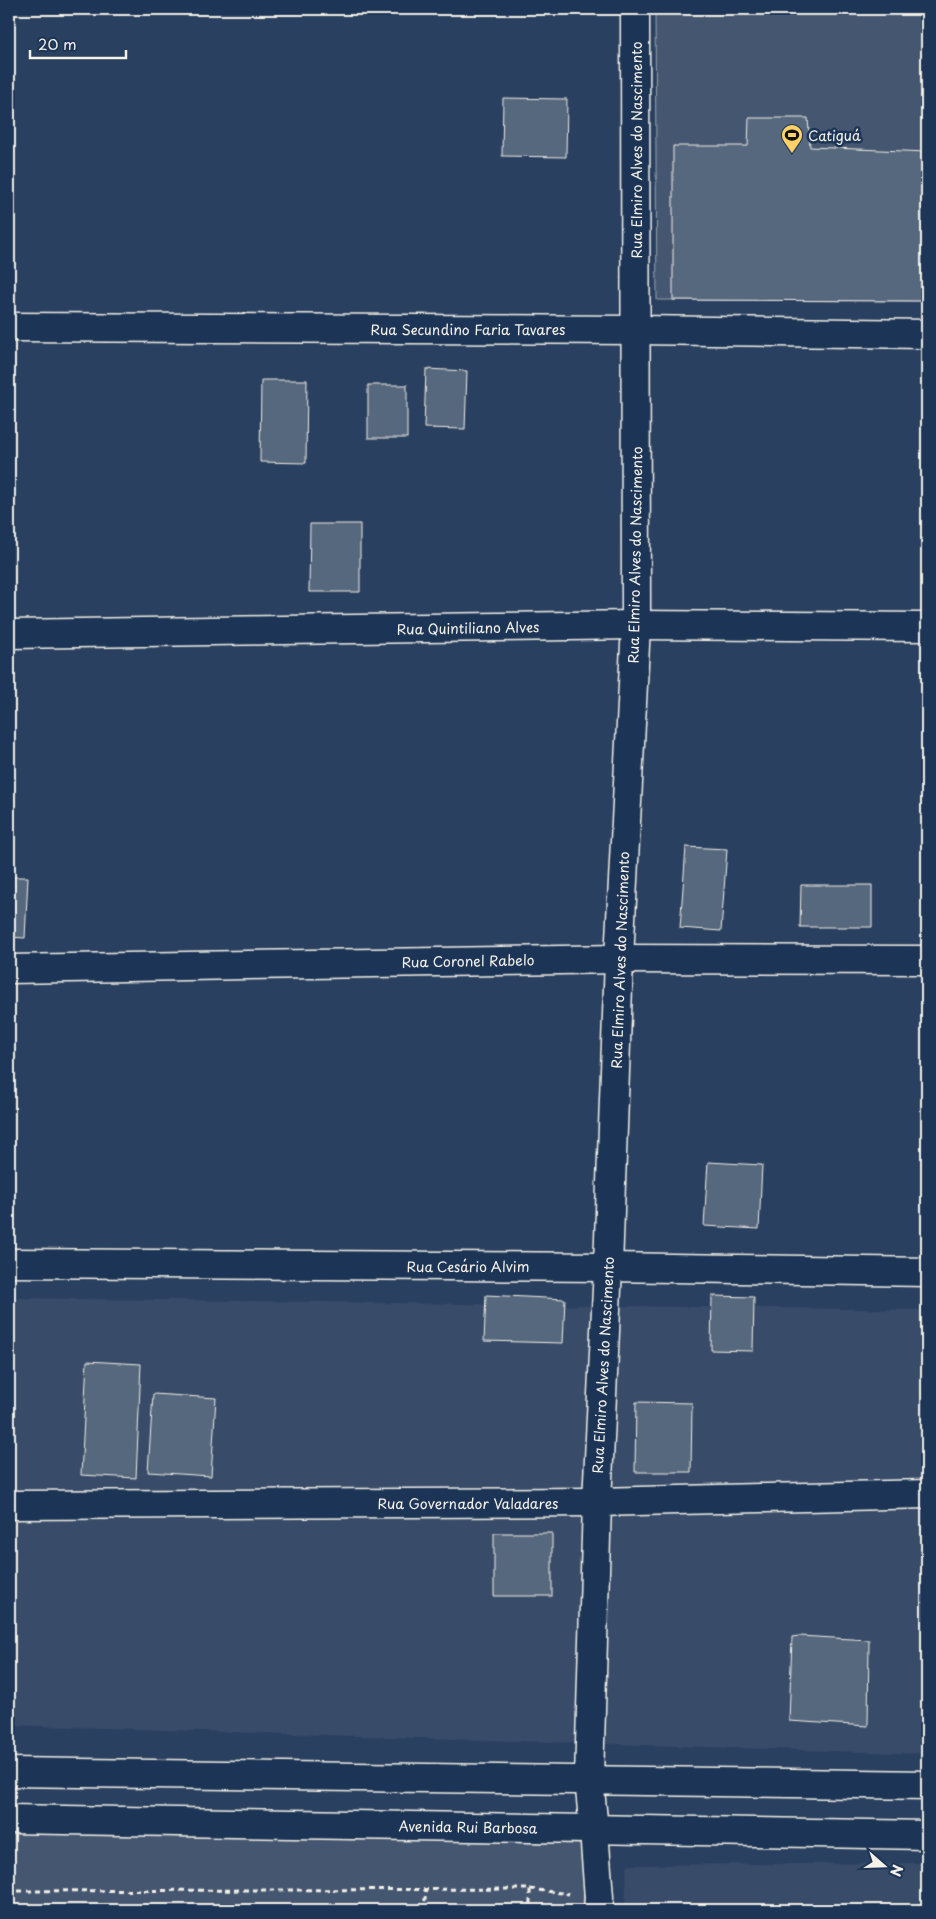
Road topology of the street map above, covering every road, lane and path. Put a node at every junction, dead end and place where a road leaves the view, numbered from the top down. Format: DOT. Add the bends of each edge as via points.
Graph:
graph roads {
  1 [pos="635,9"];
  2 [pos="9,327"];
  3 [pos="636,330"];
  4 [pos="927,334"];
  5 [pos="636,625"];
  6 [pos="927,627"];
  7 [pos="9,634"];
  8 [pos="619,959"];
  9 [pos="927,960"];
  10 [pos="9,969"];
  11 [pos="9,1263"];
  12 [pos="608,1267"];
  13 [pos="927,1272"];
  14 [pos="927,1494"];
  15 [pos="597,1502"];
  16 [pos="9,1505"];
  17 [pos="9,1772"];
  18 [pos="589,1780"];
  19 [pos="927,1786"];
  20 [pos="9,1819"];
  21 [pos="594,1830"];
  22 [pos="927,1835"];
  23 [pos="426,1889"];
  24 [pos="530,1889"];
  25 [pos="9,1891"];
  26 [pos="598,1904"];
  27 [pos="424,1910"];
  28 [pos="530,1910"];
  1 -- 3 [label="street, Rua Elmiro Alves do Nascimento"];
  2 -- 3 [label="street, Rua Secundino Faria Tavares"];
  3 -- 4 [label="street, Rua Secundino Faria Tavares"];
  3 -- 5 [label="street, Rua Elmiro Alves do Nascimento"];
  5 -- 6 [label="street, Rua Quintiliano Alves"];
  5 -- 7 [label="street, Rua Quintiliano Alves"];
  5 -- 8 [label="street, Rua Elmiro Alves do Nascimento"];
  8 -- 9 [label="street, Rua Coronel Rabelo"];
  8 -- 10 [label="street, Rua Coronel Rabelo"];
  8 -- 12 [label="street, Rua Elmiro Alves do Nascimento"];
  11 -- 12 [label="street, Rua Cesário Alvim"];
  12 -- 13 [label="street, Rua Cesário Alvim"];
  12 -- 15 [label="street, Rua Elmiro Alves do Nascimento"];
  14 -- 15 [label="street, Rua Governador Valadares"];
  15 -- 16 [label="street, Rua Governador Valadares"];
  15 -- 18 [label="street, Rua Elmiro Alves do Nascimento"];
  17 -- 18 [label="street"];
  18 -- 19 [label="street"];
  18 -- 21 [label="street, Rua Elmiro Alves do Nascimento"];
  20 -- 21 [label="street, Avenida Rui Barbosa"];
  21 -- 22 [label="street, Avenida Rui Barbosa"];
  21 -- 26 [label="street, Rua Elmiro Alves do Nascimento"];
  23 -- 24 [label="path"];
  23 -- 25 [label="path"];
  23 -- 27 [label="path"];
  24 -- 26 [label="path"];
  24 -- 28 [label="path"];
}
